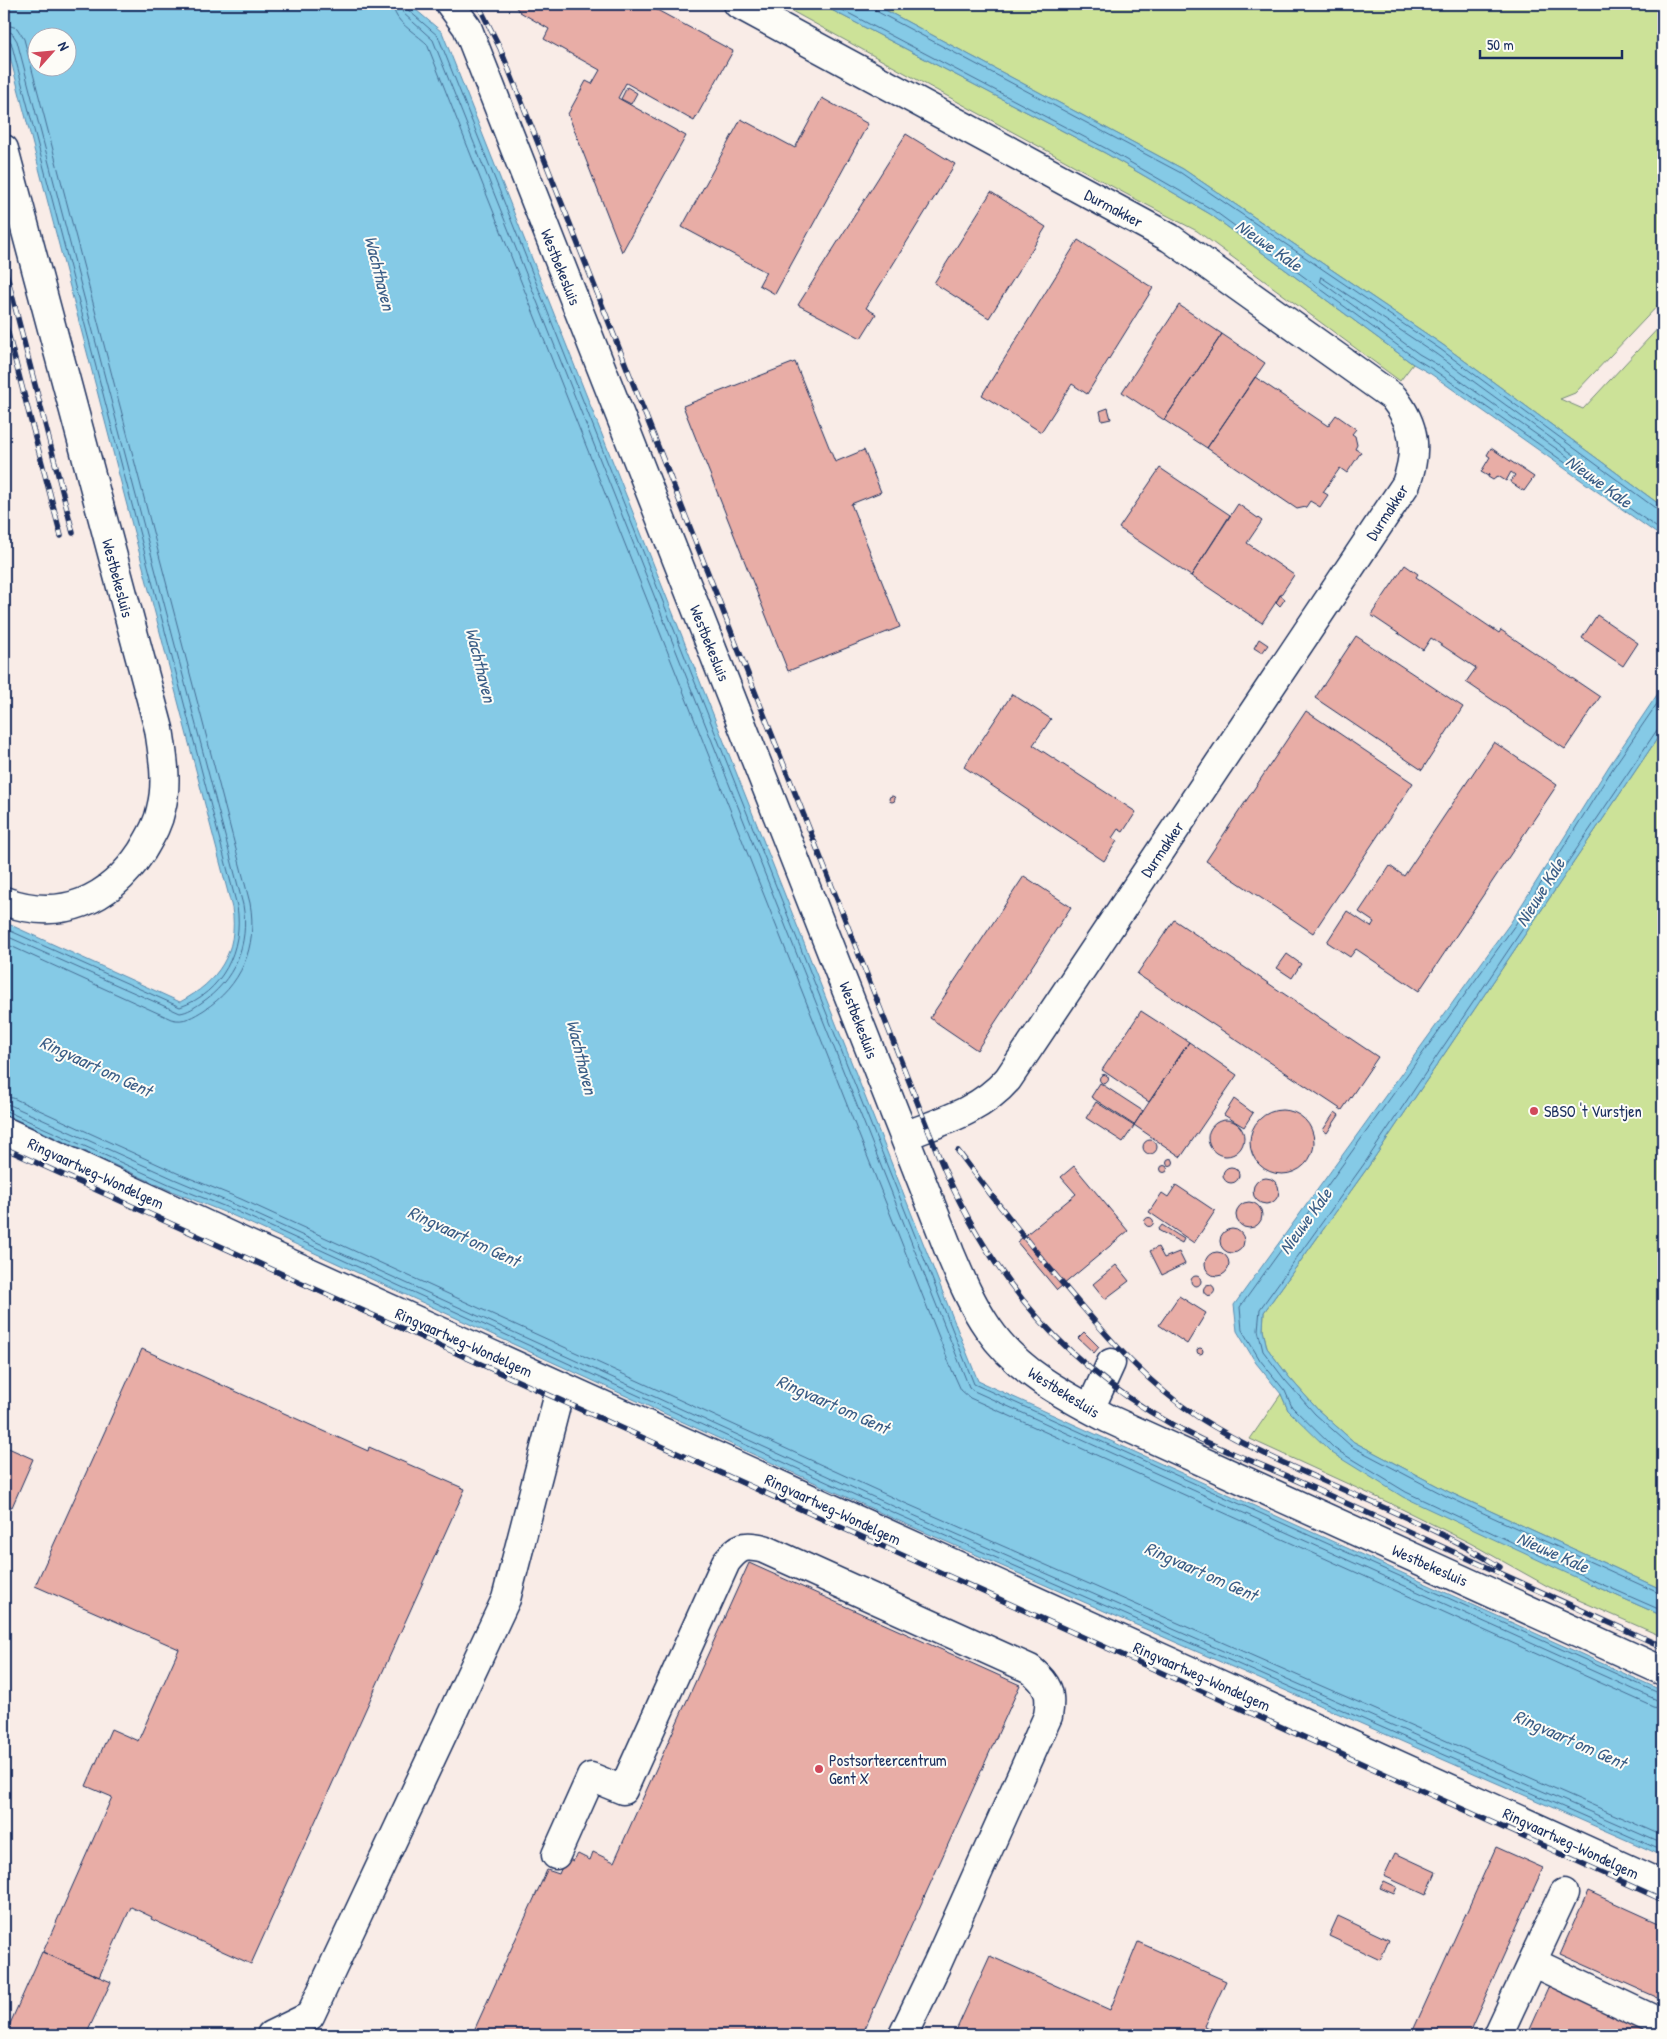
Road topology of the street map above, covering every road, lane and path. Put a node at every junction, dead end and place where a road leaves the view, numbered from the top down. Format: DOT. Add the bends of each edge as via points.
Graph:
graph roads {
  1 [pos="450,4"];
  2 [pos="738,4"];
  3 [pos="4,149"];
  4 [pos="4,901"];
  5 [pos="4,1131"];
  6 [pos="904,1136"];
  7 [pos="1112,1362"];
  8 [pos="561,1386"];
  9 [pos="1090,1409"];
  10 [pos="1663,1671"];
  11 [pos="556,1855"];
  12 [pos="1663,1885"];
  13 [pos="1564,1893"];
  14 [pos="1532,1962"];
  15 [pos="1663,2024"];
  16 [pos="271,2035"];
  17 [pos="902,2035"];
  18 [pos="1498,2035"];
  1 -- 6 [label="street, Westbekesluis" via="467,27"];
  2 -- 6 [label="street, Durmakker" via="1170,238 1393,398 1402,409 1414,444 1413,464 1406,484 1008,1079 977,1106"];
  3 -- 4 [label="street, Westbekesluis" via="159,729 165,786 156,829 129,870 109,888 67,908 23,908"];
  5 -- 8 [label="street, Ringvaartweg-Wondelgem"];
  6 -- 9 [label="street, Westbekesluis" via="959,1275 988,1328 1005,1349 1036,1377"];
  7 -- 9 [label="street"];
  8 -- 12 [label="street, Ringvaartweg-Wondelgem"];
  8 -- 16 [label="street" via="506,1599 310,2016"];
  9 -- 10 [label="street, Westbekesluis"];
  11 -- 17 [label="street" via="591,1777 623,1790 726,1562 737,1549 750,1545 764,1549 1030,1669 1045,1682 1051,1700 1048,1716"];
  13 -- 14 [label="street"];
  14 -- 15 [label="street"];
  14 -- 18 [label="street"];
}
